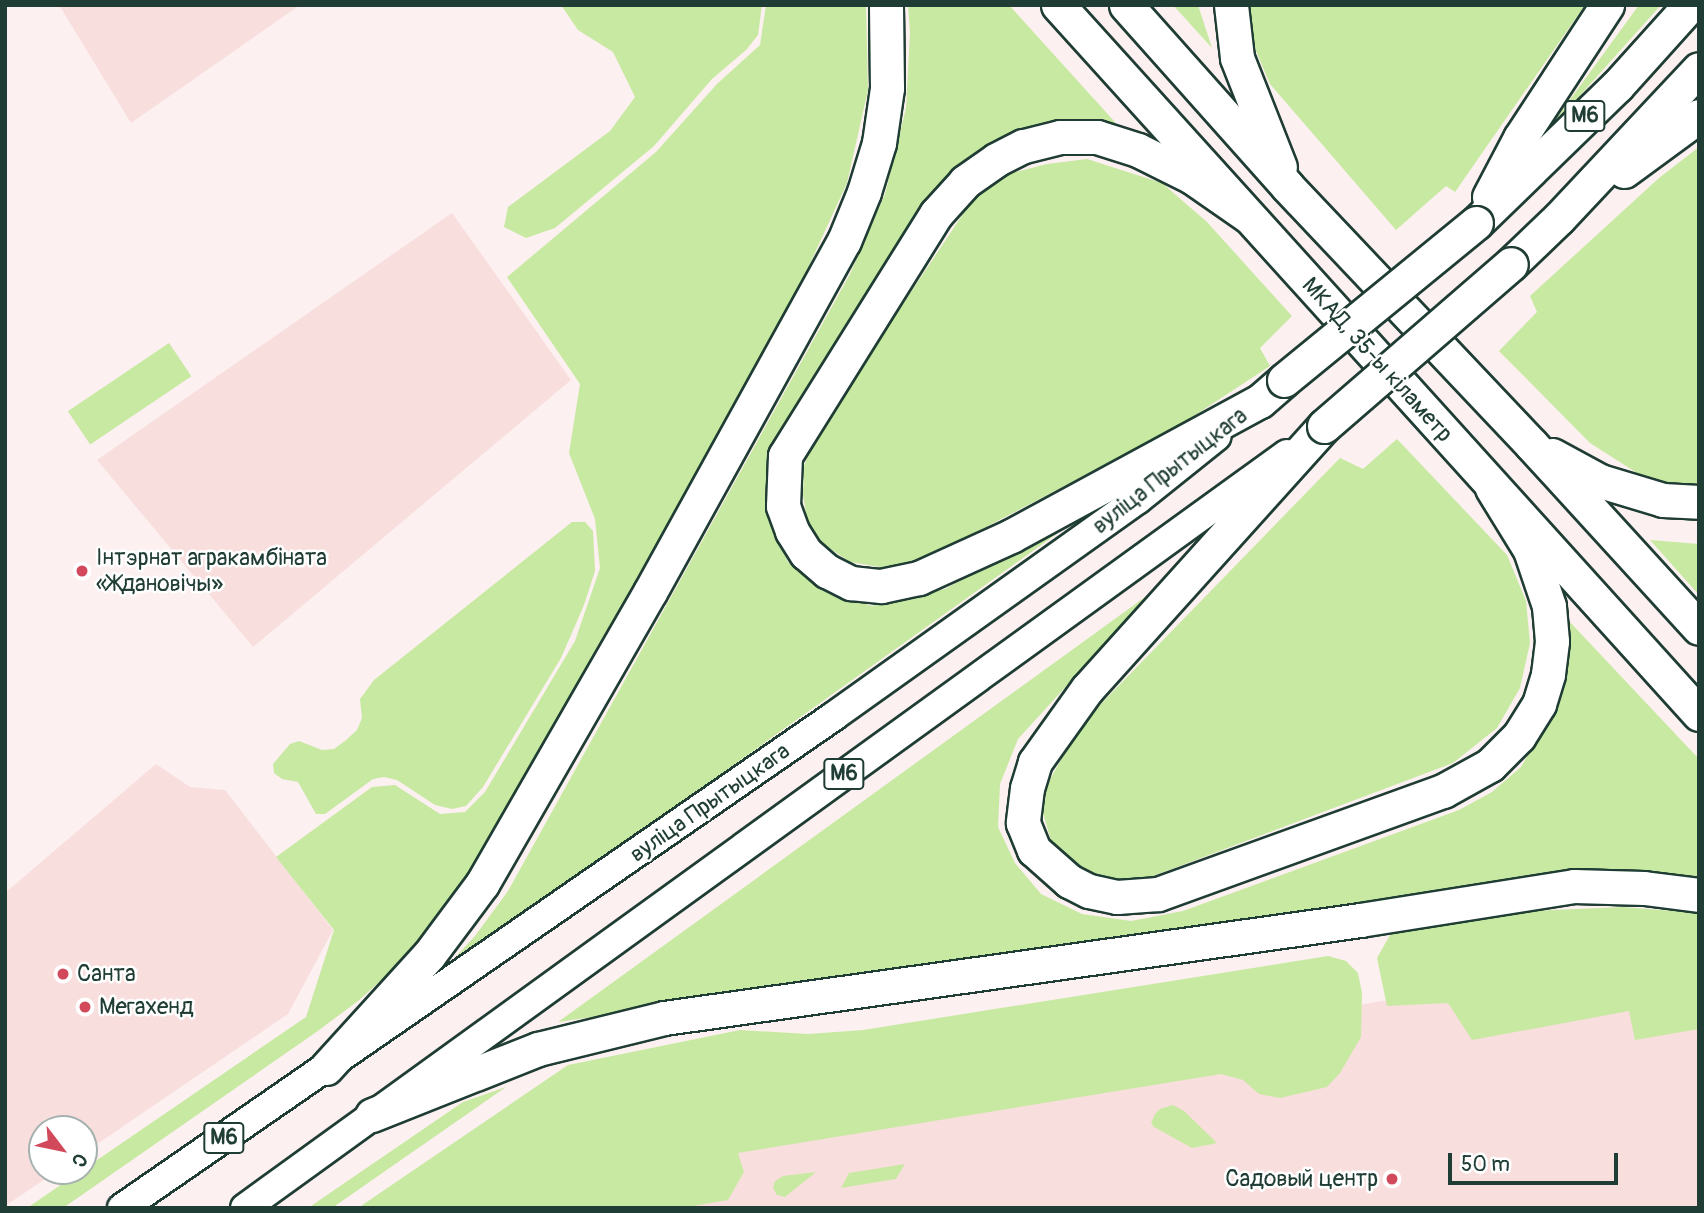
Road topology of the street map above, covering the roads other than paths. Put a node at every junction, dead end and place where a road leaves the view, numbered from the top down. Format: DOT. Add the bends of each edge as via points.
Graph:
graph roads {
  1 [pos="887,5"];
  2 [pos="1058,5"];
  3 [pos="1126,5"];
  4 [pos="1231,5"];
  5 [pos="1606,5"];
  6 [pos="1690,5"];
  7 [pos="1699,69"];
  8 [pos="1699,116"];
  9 [pos="1287,186"];
  10 [pos="1248,216"];
  11 [pos="1559,218"];
  12 [pos="1476,223"];
  13 [pos="1272,391"];
  14 [pos="1321,429"];
  15 [pos="1531,444"];
  16 [pos="1492,488"];
  17 [pos="1699,502"];
  18 [pos="1699,628"];
  19 [pos="1699,714"];
  20 [pos="1699,895"];
  21 [pos="326,1068"];
  22 [pos="372,1115"];
  23 [pos="122,1208"];
  24 [pos="245,1208"];
  1 -- 21 [label="highway" via="887,88 879,143 844,241 482,884 429,955"];
  2 -- 10 [label="highway, МКАД, 35-ы кіламетр"];
  3 -- 9 [label="highway"];
  4 -- 9 [label="highway" via="1237,58"];
  5 -- 12 [label="highway" via="1520,138"];
  6 -- 12 [label="highway, М6" via="1617,86"];
  7 -- 11 [label="highway, М6"];
  8 -- 11 [label="highway"];
  9 -- 15 [label="highway"];
  10 -- 13 [label="highway" via="1192,177 1139,150 1097,137 1060,137 1023,146 996,160 965,182 936,214 785,456 783,506 806,553 827,571 851,583 881,586 919,578 1011,536"];
  10 -- 16 [label="highway, МКАД, 35-ы кіламетр"];
  11 -- 14 [label="highway, М6, bridge"];
  12 -- 13 [label="highway, М6, bridge"];
  13 -- 21 [label="main road, вуліца Прытыцкага / М6" via="1137,500"];
  14 -- 16 [label="highway" via="1087,689 1035,762 1023,823 1034,850 1069,881 1117,897 1158,894 1443,791 1490,765 1519,736 1539,704 1552,641 1549,606 1530,550"];
  14 -- 22 [label="main road, М6"];
  15 -- 17 [label="highway" via="1600,481 1663,500"];
  15 -- 18 [label="highway"];
  16 -- 19 [label="highway, МКАД, 35-ы кіламетр"];
  20 -- 22 [label="highway" via="1574,886 664,1018 538,1049"];
  21 -- 23 [label="main road, вуліца Прытыцкага / М6"];
  22 -- 24 [label="main road, М6"];
}
